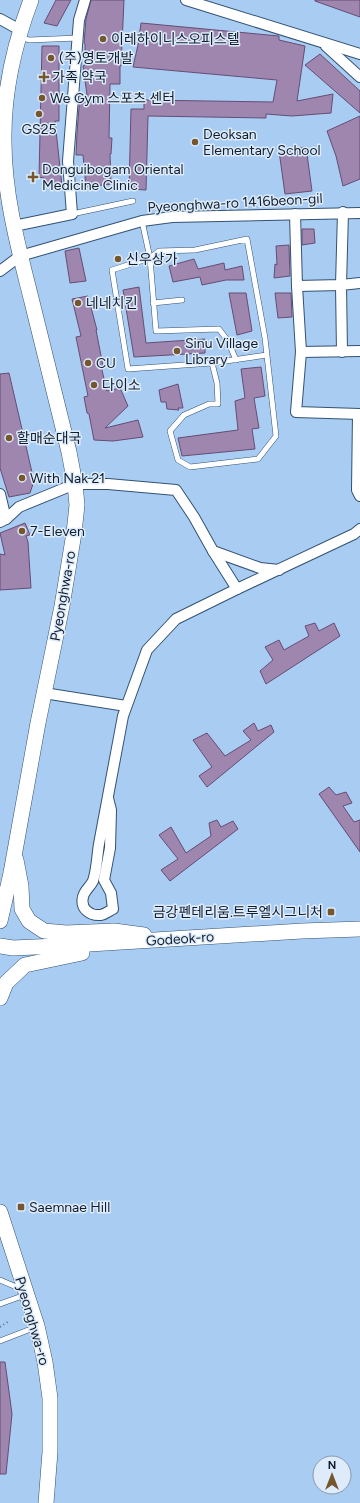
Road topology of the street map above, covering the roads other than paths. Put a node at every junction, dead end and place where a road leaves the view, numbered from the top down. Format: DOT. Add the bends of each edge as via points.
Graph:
graph roads {
  1 [pos="31,0"];
  2 [pos="85,0"];
  3 [pos="186,0"];
  4 [pos="0,19"];
  5 [pos="19,33"];
  6 [pos="78,38"];
  7 [pos="324,43"];
  8 [pos="360,54"];
  9 [pos="360,77"];
  10 [pos="6,104"];
  11 [pos="0,157"];
  12 [pos="132,201"];
  13 [pos="343,212"];
  14 [pos="360,213"];
  15 [pos="72,214"];
  16 [pos="295,214"];
  17 [pos="142,221"];
  18 [pos="14,226"];
  19 [pos="20,256"];
  20 [pos="150,258"];
  21 [pos="0,271"];
  22 [pos="360,283"];
  23 [pos="341,285"];
  24 [pos="297,286"];
  25 [pos="182,300"];
  26 [pos="154,303"];
  27 [pos="360,351"];
  28 [pos="301,352"];
  29 [pos="342,352"];
  30 [pos="267,355"];
  31 [pos="236,360"];
  32 [pos="212,363"];
  33 [pos="359,414"];
  34 [pos="75,484"];
  35 [pos="0,494"];
  36 [pos="360,496"];
  37 [pos="3,520"];
  38 [pos="360,530"];
  39 [pos="213,551"];
  40 [pos="279,570"];
  41 [pos="237,589"];
  42 [pos="44,693"];
  43 [pos="126,706"];
  44 [pos="108,798"];
  45 [pos="14,852"];
  46 [pos="0,921"];
  47 [pos="360,929"];
  48 [pos="174,940"];
  49 [pos="134,942"];
  50 [pos="0,946"];
  51 [pos="0,998"];
  52 [pos="0,1212"];
  53 [pos="0,1280"];
  54 [pos="25,1293"];
  55 [pos="0,1304"];
  56 [pos="37,1326"];
  57 [pos="0,1341"];
  58 [pos="46,1503"];
  1 -- 5 [label="main road, Pyeonghwa-ro"];
  2 -- 6 [label="street" via="79,20"];
  3 -- 7 [label="street"];
  4 -- 5 [label="street"];
  5 -- 6 [label="lane" via="29,40"];
  5 -- 10 [label="main road, Pyeonghwa-ro" via="12,60"];
  6 -- 15 [label="street" via="68,161"];
  7 -- 8 [label="street"];
  7 -- 9 [label="street"];
  10 -- 11 [label="lane"];
  10 -- 18 [label="main road, Pyeonghwa-ro" via="6,173"];
  12 -- 15 [label="lane"];
  13 -- 14 [label="street, Pyeonghwa-ro 1416beon-gil"];
  13 -- 16 [label="street, Pyeonghwa-ro 1416beon-gil"];
  13 -- 23 [label="street"];
  15 -- 18 [label="street"];
  16 -- 17 [label="street, Pyeonghwa-ro 1416beon-gil" via="172,217"];
  16 -- 24 [label="street"];
  17 -- 19 [label="street, Pyeonghwa-ro 1416beon-gil"];
  17 -- 20 [label="lane"];
  18 -- 19 [label="main road, Pyeonghwa-ro"];
  19 -- 21 [label="street"];
  19 -- 34 [label="main road, Pyeonghwa-ro"];
  20 -- 26 [label="lane"];
  20 -- 30 [label="lane" via="160,251 195,250 247,239"];
  20 -- 32 [label="lane" via="112,270 128,369"];
  22 -- 23 [label="street"];
  23 -- 24 [label="street"];
  23 -- 29 [label="street"];
  24 -- 28 [label="street"];
  25 -- 26 [label="lane"];
  26 -- 31 [label="lane" via="156,331 219,329 228,341"];
  27 -- 29 [label="street"];
  28 -- 29 [label="street"];
  28 -- 33 [label="street" via="296,412"];
  30 -- 31 [label="lane"];
  30 -- 32 [label="lane" via="276,436 258,459 190,467 178,460 170,431 184,414 209,404 218,404 217,383"];
  31 -- 32 [label="lane"];
  33 -- 36 [label="street" via="357,490"];
  34 -- 37 [label="street" via="19,507"];
  34 -- 39 [label="street" via="176,490"];
  34 -- 42 [label="main road, Pyeonghwa-ro" via="77,505 74,533"];
  35 -- 37 [label="street"];
  38 -- 40 [label="street"];
  39 -- 40 [label="street" via="260,568"];
  39 -- 41 [label="street"];
  40 -- 41 [label="street"];
  41 -- 43 [label="street" via="176,619 147,650"];
  42 -- 43 [label="street"];
  42 -- 45 [label="main road, Pyeonghwa-ro"];
  43 -- 44 [label="street"];
  44 -- 44 [label="street" via="92,882 83,896 82,905 93,914 103,915 113,909 111,893 104,880 110,848 111,810"];
  45 -- 46 [label="main road, Pyeonghwa-ro"];
  45 -- 48 [label="main road" via="21,886 22,909 29,921 44,931 114,931"];
  47 -- 48 [label="main road, Godeok-ro"];
  48 -- 49 [label="main road, Godeok-ro"];
  49 -- 50 [label="main road, Godeok-ro" via="18,948"];
  49 -- 51 [label="main road" via="25,965 6,983"];
  52 -- 54 [label="main road, Pyeonghwa-ro"];
  53 -- 54 [label="lane"];
  54 -- 55 [label="lane"];
  54 -- 56 [label="main road, Pyeonghwa-ro"];
  56 -- 57 [label="lane"];
  56 -- 58 [label="main road, Pyeonghwa-ro" via="50,1398 50,1452"];
}
